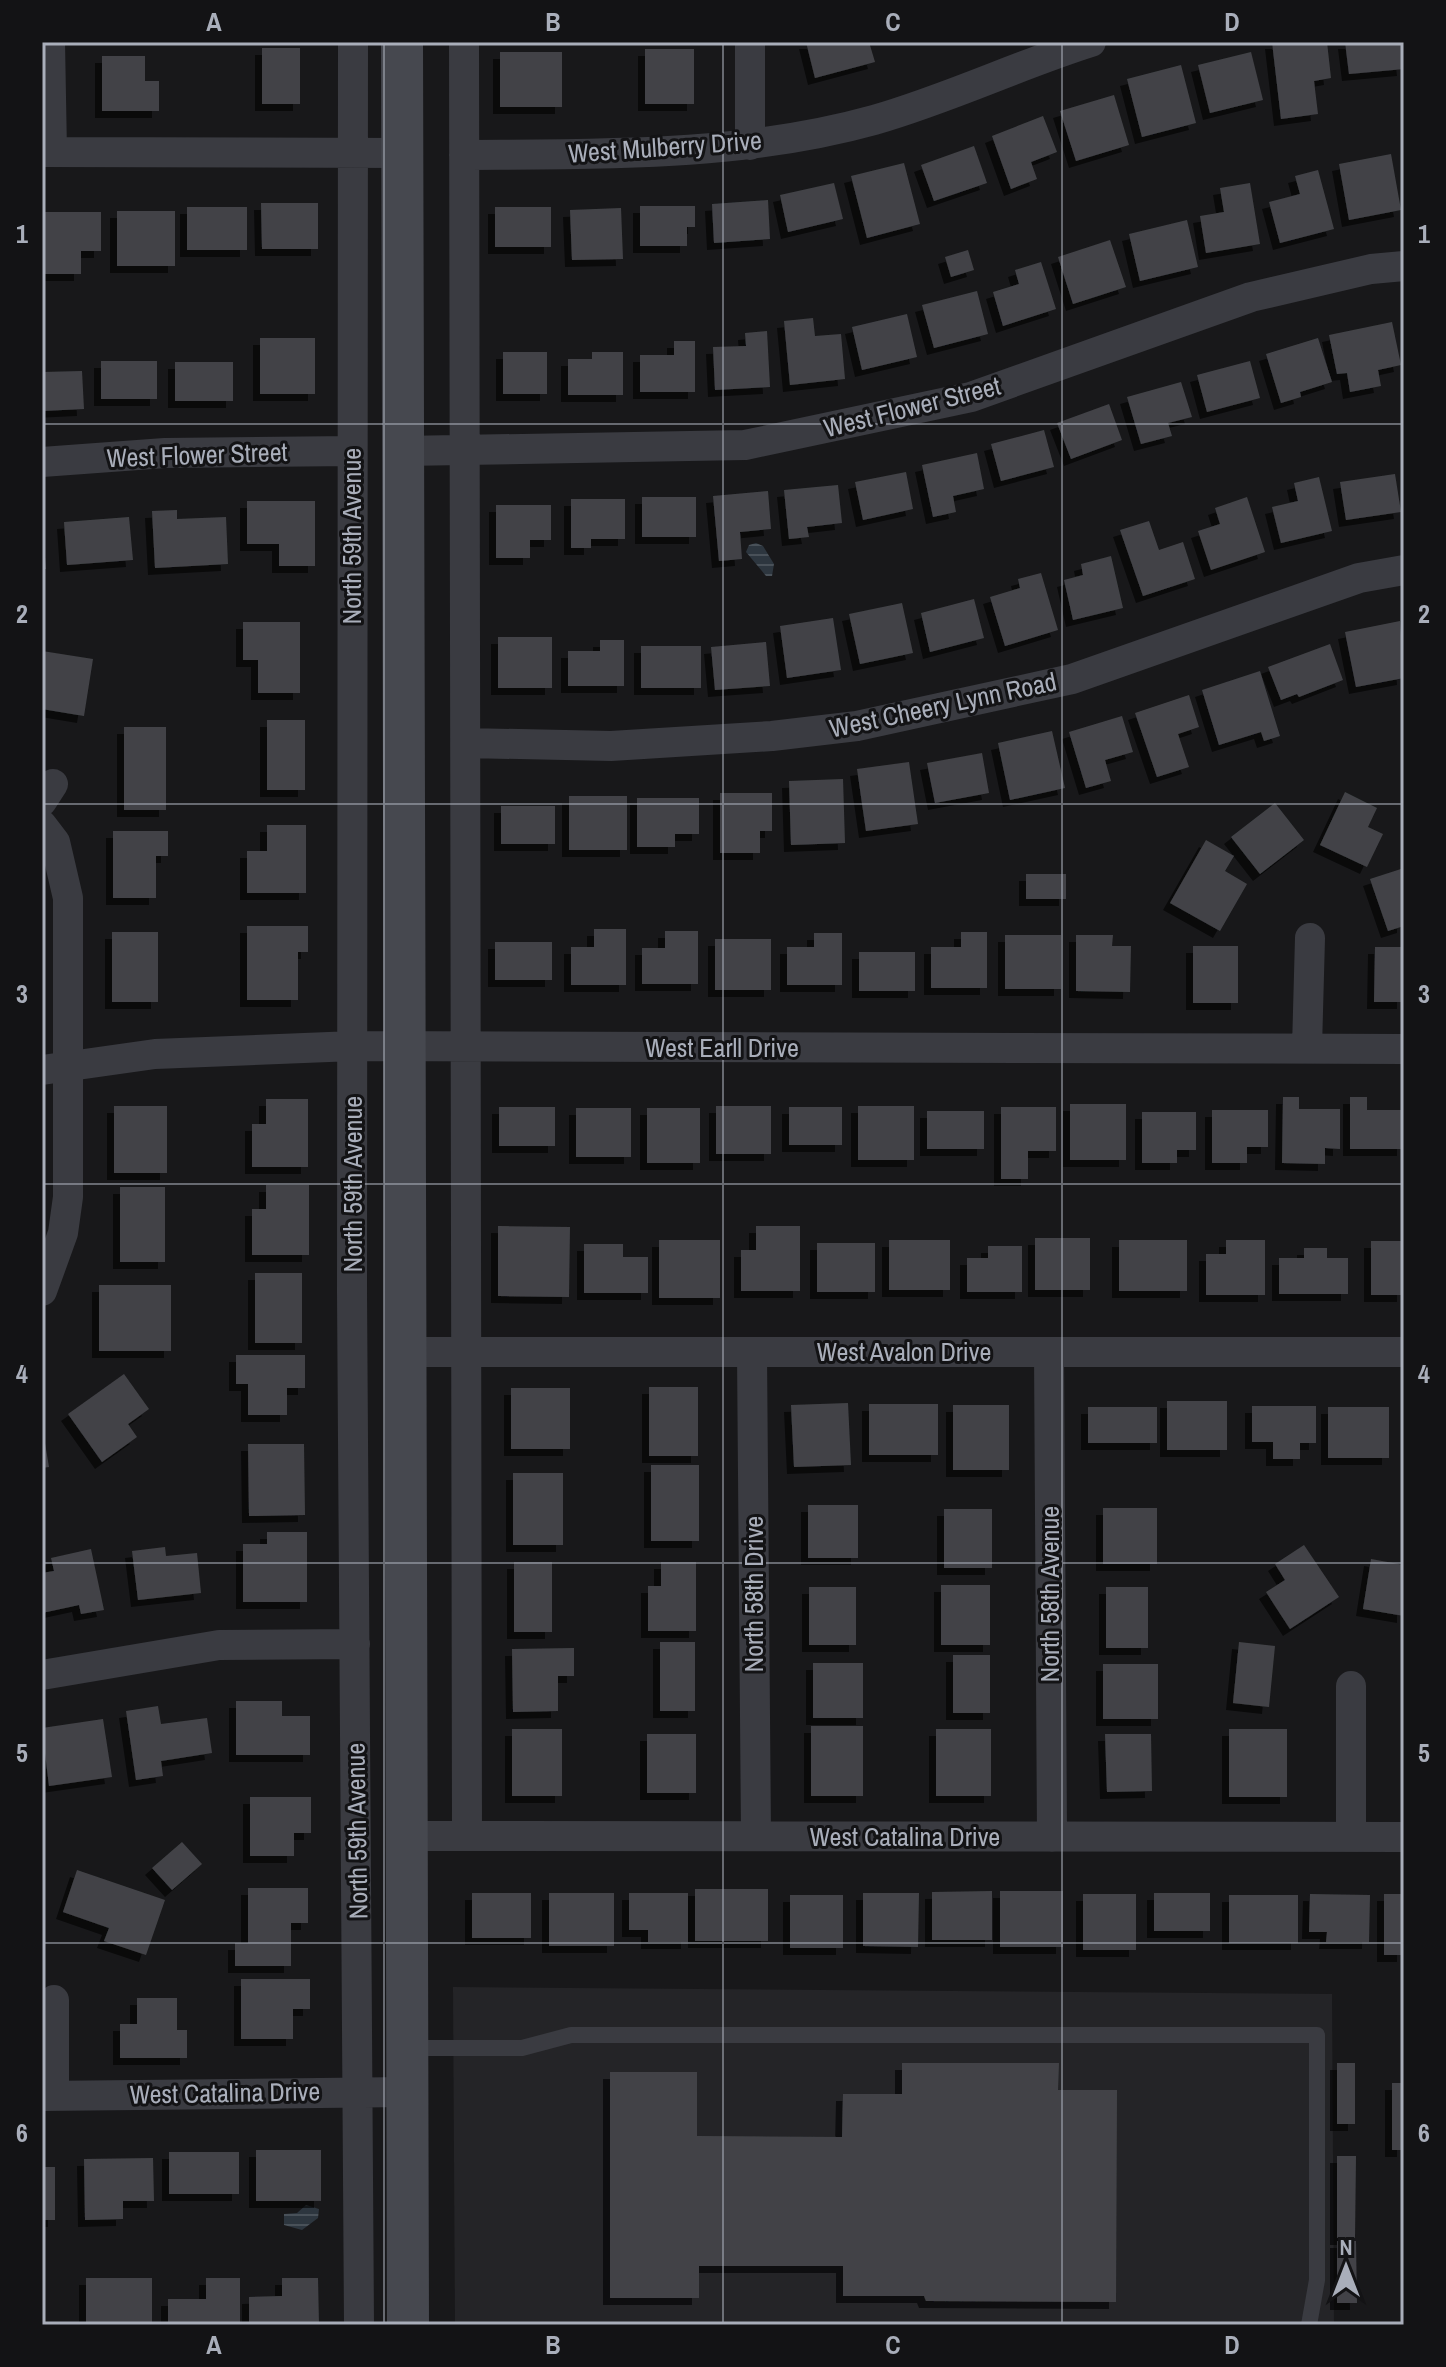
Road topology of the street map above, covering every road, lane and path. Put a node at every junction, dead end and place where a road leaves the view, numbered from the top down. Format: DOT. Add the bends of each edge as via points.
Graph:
graph roads {
  1 [pos="50,42"];
  2 [pos="353,42"];
  3 [pos="402,42"];
  4 [pos="464,42"];
  5 [pos="750,42"];
  6 [pos="1091,42"];
  7 [pos="750,145"];
  8 [pos="47,152"];
  9 [pos="402,153"];
  10 [pos="353,154"];
  11 [pos="464,155"];
  12 [pos="1404,266"];
  13 [pos="352,451"];
  14 [pos="403,451"];
  15 [pos="465,451"];
  16 [pos="42,462"];
  17 [pos="1404,570"];
  18 [pos="466,743"];
  19 [pos="42,825"];
  20 [pos="1310,938"];
  21 [pos="354,1046"];
  22 [pos="405,1048"];
  23 [pos="1307,1048"];
  24 [pos="466,1049"];
  25 [pos="1404,1049"];
  26 [pos="54,1068"];
  27 [pos="42,1291"];
  28 [pos="404,1352"];
  29 [pos="1049,1352"];
  30 [pos="1404,1352"];
  31 [pos="467,1353"];
  32 [pos="752,1353"];
  33 [pos="355,1644"];
  34 [pos="42,1675"];
  35 [pos="1351,1686"];
  36 [pos="406,1836"];
  37 [pos="467,1836"];
  38 [pos="756,1836"];
  39 [pos="1052,1837"];
  40 [pos="1351,1837"];
  41 [pos="1404,1837"];
  42 [pos="54,2000"];
  43 [pos="407,2048"];
  44 [pos="360,2092"];
  45 [pos="407,2092"];
  46 [pos="48,2096"];
  47 [pos="359,2325"];
  48 [pos="408,2325"];
  49 [pos="1309,2325"];
  1 -- 8 [label="street"];
  2 -- 10 [label="street, North 59th Avenue"];
  3 -- 9 [label="main road, North 59th Avenue"];
  4 -- 11 [label="street"];
  5 -- 7 [label="street"];
  6 -- 7 [label="street, West Mulberry Drive" via="874,120"];
  7 -- 11 [label="street, West Mulberry Drive"];
  8 -- 10 [label="street"];
  9 -- 10 [label="street"];
  9 -- 14 [label="main road, North 59th Avenue"];
  10 -- 13 [label="street, North 59th Avenue"];
  11 -- 15 [label="street"];
  12 -- 15 [label="street, West Flower Street" via="1251,297 971,397 745,445"];
  13 -- 16 [label="street, West Flower Street" via="165,453"];
  13 -- 21 [label="street, North 59th Avenue"];
  14 -- 15 [label="street, West Flower Street"];
  14 -- 22 [label="main road, North 59th Avenue"];
  15 -- 18 [label="street"];
  17 -- 18 [label="street, West Cheery Lynn Road" via="1359,578 1072,679 857,726 611,746"];
  18 -- 24 [label="street"];
  19 -- 26 [label="street" via="55,842 68,898"];
  20 -- 23 [label="street"];
  21 -- 22 [label="street, West Earll Drive"];
  21 -- 26 [label="street, West Earll Drive" via="155,1054"];
  21 -- 33 [label="street, North 59th Avenue"];
  22 -- 24 [label="street, West Earll Drive"];
  22 -- 28 [label="main road, North 59th Avenue"];
  23 -- 24 [label="street, West Earll Drive"];
  23 -- 25 [label="street, West Earll Drive"];
  24 -- 31 [label="street"];
  26 -- 27 [label="street" via="68,1197 63,1233"];
  28 -- 31 [label="street, West Avalon Drive"];
  28 -- 36 [label="main road, North 59th Avenue"];
  29 -- 30 [label="street, West Avalon Drive"];
  29 -- 32 [label="street, West Avalon Drive"];
  29 -- 39 [label="street, North 58th Avenue"];
  31 -- 32 [label="street, West Avalon Drive"];
  31 -- 37 [label="street"];
  32 -- 38 [label="street, North 58th Drive"];
  33 -- 34 [label="street" via="219,1645"];
  33 -- 44 [label="street, North 59th Avenue"];
  35 -- 40 [label="street"];
  36 -- 37 [label="street, West Catalina Drive"];
  36 -- 43 [label="main road, North 59th Avenue"];
  37 -- 38 [label="street, West Catalina Drive"];
  38 -- 39 [label="street, West Catalina Drive"];
  39 -- 40 [label="street, West Catalina Drive"];
  40 -- 41 [label="street, West Catalina Drive"];
  42 -- 46 [label="street"];
  43 -- 45 [label="main road, North 59th Avenue"];
  43 -- 49 [label="lane" via="522,2048 571,2035 1317,2035 1317,2280"];
  44 -- 45 [label="street, West Catalina Drive"];
  44 -- 46 [label="street, West Catalina Drive"];
  44 -- 47 [label="street, North 59th Avenue"];
  45 -- 48 [label="main road, North 59th Avenue"];
}
